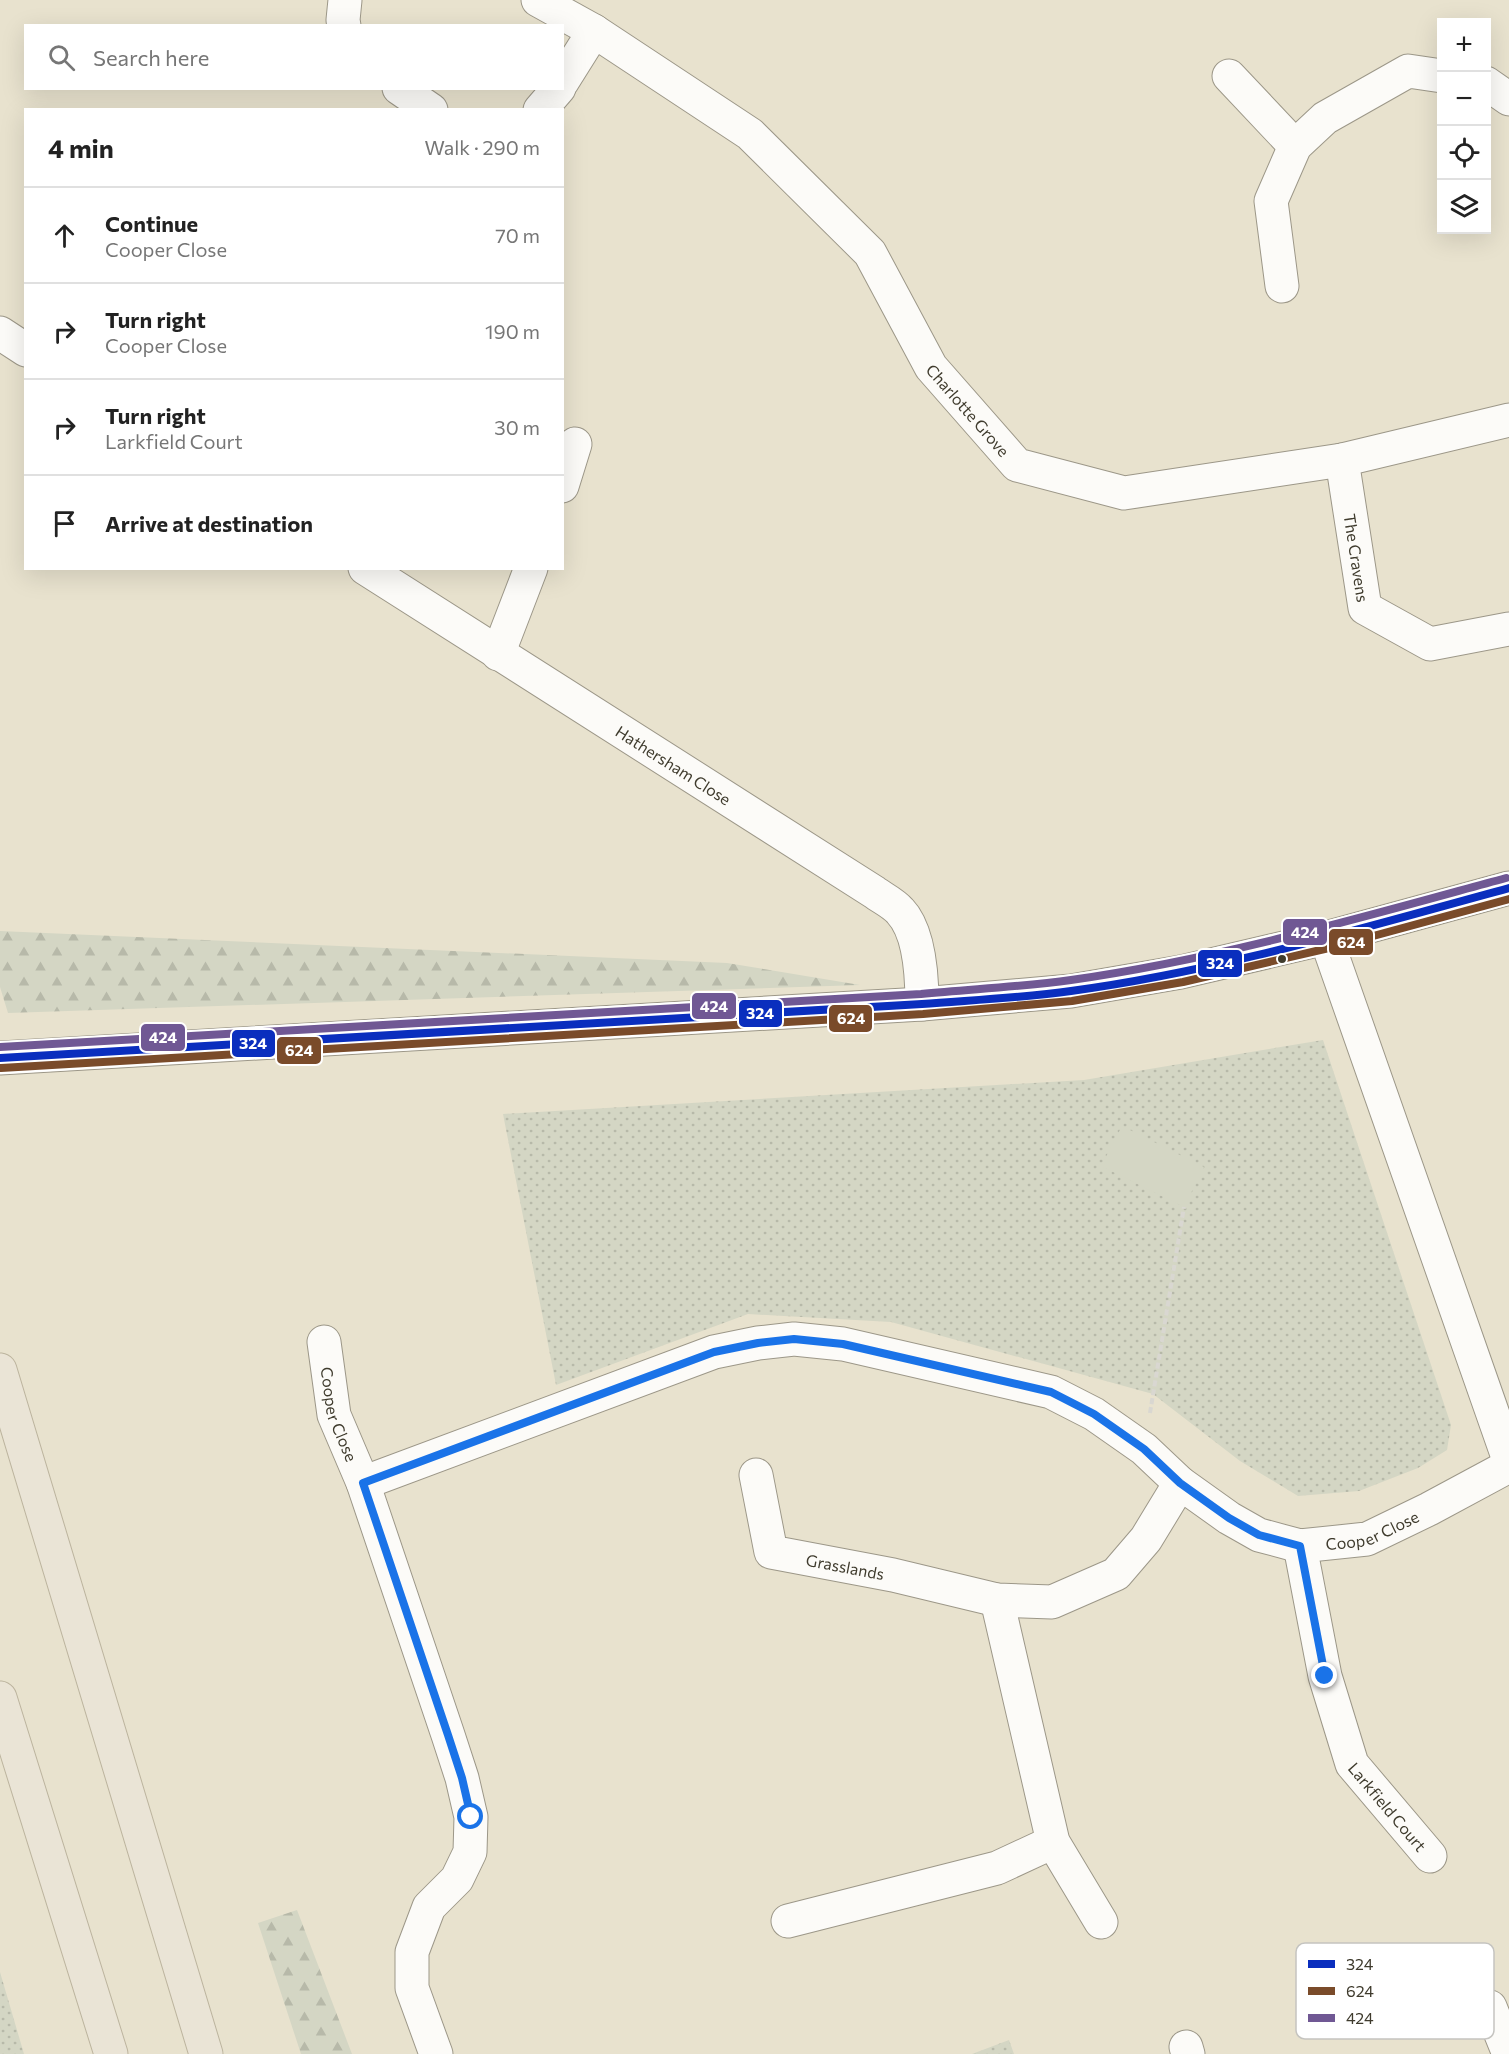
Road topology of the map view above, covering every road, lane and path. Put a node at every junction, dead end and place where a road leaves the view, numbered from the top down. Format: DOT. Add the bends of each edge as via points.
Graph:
graph roads {
  1 [pos="345,0"];
  2 [pos="538,0"];
  3 [pos="344,24"];
  4 [pos="594,32"];
  5 [pos="1437,75"];
  6 [pos="1229,76"];
  7 [pos="564,79"];
  8 [pos="1491,86"];
  9 [pos="402,90"];
  10 [pos="557,90"];
  11 [pos="1509,99"];
  12 [pos="428,108"];
  13 [pos="542,108"];
  14 [pos="1295,146"];
  15 [pos="1282,286"];
  16 [pos="0,333"];
  17 [pos="24,349"];
  18 [pos="1509,420"];
  19 [pos="575,444"];
  20 [pos="1342,460"];
  21 [pos="564,480"];
  22 [pos="368,570"];
  23 [pos="530,570"];
  24 [pos="1509,629"];
  25 [pos="498,654"];
  26 [pos="1509,888"];
  27 [pos="1326,938"];
  28 [pos="922,1004"];
  29 [pos="13,1058"];
  30 [pos="1184,1208"];
  31 [pos="324,1342"];
  32 [pos="0,1370"];
  33 [pos="1144,1449"];
  34 [pos="1509,1460"];
  35 [pos="1509,1466"];
  36 [pos="756,1475"];
  37 [pos="363,1483"];
  38 [pos="1180,1483"];
  39 [pos="1300,1546"];
  40 [pos="998,1600"];
  41 [pos="0,1698"];
  42 [pos="1053,1842"];
  43 [pos="1430,1856"];
  44 [pos="788,1921"];
  45 [pos="1101,1922"];
  46 [pos="1494,2017"];
  47 [pos="111,2054"];
  48 [pos="206,2054"];
  49 [pos="436,2054"];
  50 [pos="1509,2054"];
  1 -- 3 [label="street"];
  2 -- 4 [label="street, Charlotte Grove"];
  4 -- 7 [label="street"];
  4 -- 20 [label="street, Charlotte Grove" via="750,134 870,253 931,367 1017,465 1124,493"];
  5 -- 14 [label="street" via="1408,71 1325,118"];
  6 -- 14 [label="street"];
  8 -- 11 [label="street"];
  9 -- 12 [label="street"];
  10 -- 13 [label="street"];
  14 -- 15 [label="street" via="1271,201"];
  16 -- 17 [label="street"];
  18 -- 20 [label="street, Charlotte Grove"];
  19 -- 21 [label="street"];
  20 -- 24 [label="street, The Cravens" via="1365,608 1430,644"];
  22 -- 25 [label="street, Hathersham Close"];
  23 -- 25 [label="street"];
  25 -- 28 [label="street, Hathersham Close" via="901,911 914,936"];
  26 -- 27 [label="street"];
  27 -- 28 [label="street" via="1181,972 1071,991"];
  27 -- 34 [label="street"];
  28 -- 29 [label="street"];
  30 -- 33 [label="path"];
  31 -- 37 [label="street, Cooper Close" via="334,1415"];
  32 -- 48 [label="highway"];
  33 -- 37 [label="street, Cooper Close" via="1094,1414 1051,1392 843,1344 794,1339 714,1352"];
  33 -- 38 [label="street, Cooper Close"];
  35 -- 39 [label="street, Cooper Close" via="1367,1539"];
  36 -- 40 [label="street, Grasslands" via="771,1552"];
  37 -- 49 [label="street, Cooper Close" via="462,1778 471,1817 470,1852 457,1879 429,1907 412,1952 412,1988"];
  38 -- 39 [label="street, Cooper Close" via="1259,1535"];
  38 -- 40 [label="street, Grasslands" via="1146,1539 1116,1574 1052,1602"];
  39 -- 43 [label="street, Larkfield Court" via="1325,1676 1352,1764"];
  40 -- 42 [label="street"];
  41 -- 47 [label="highway"];
  42 -- 44 [label="street" via="997,1868"];
  42 -- 45 [label="street"];
  46 -- 50 [label="street"];
}
